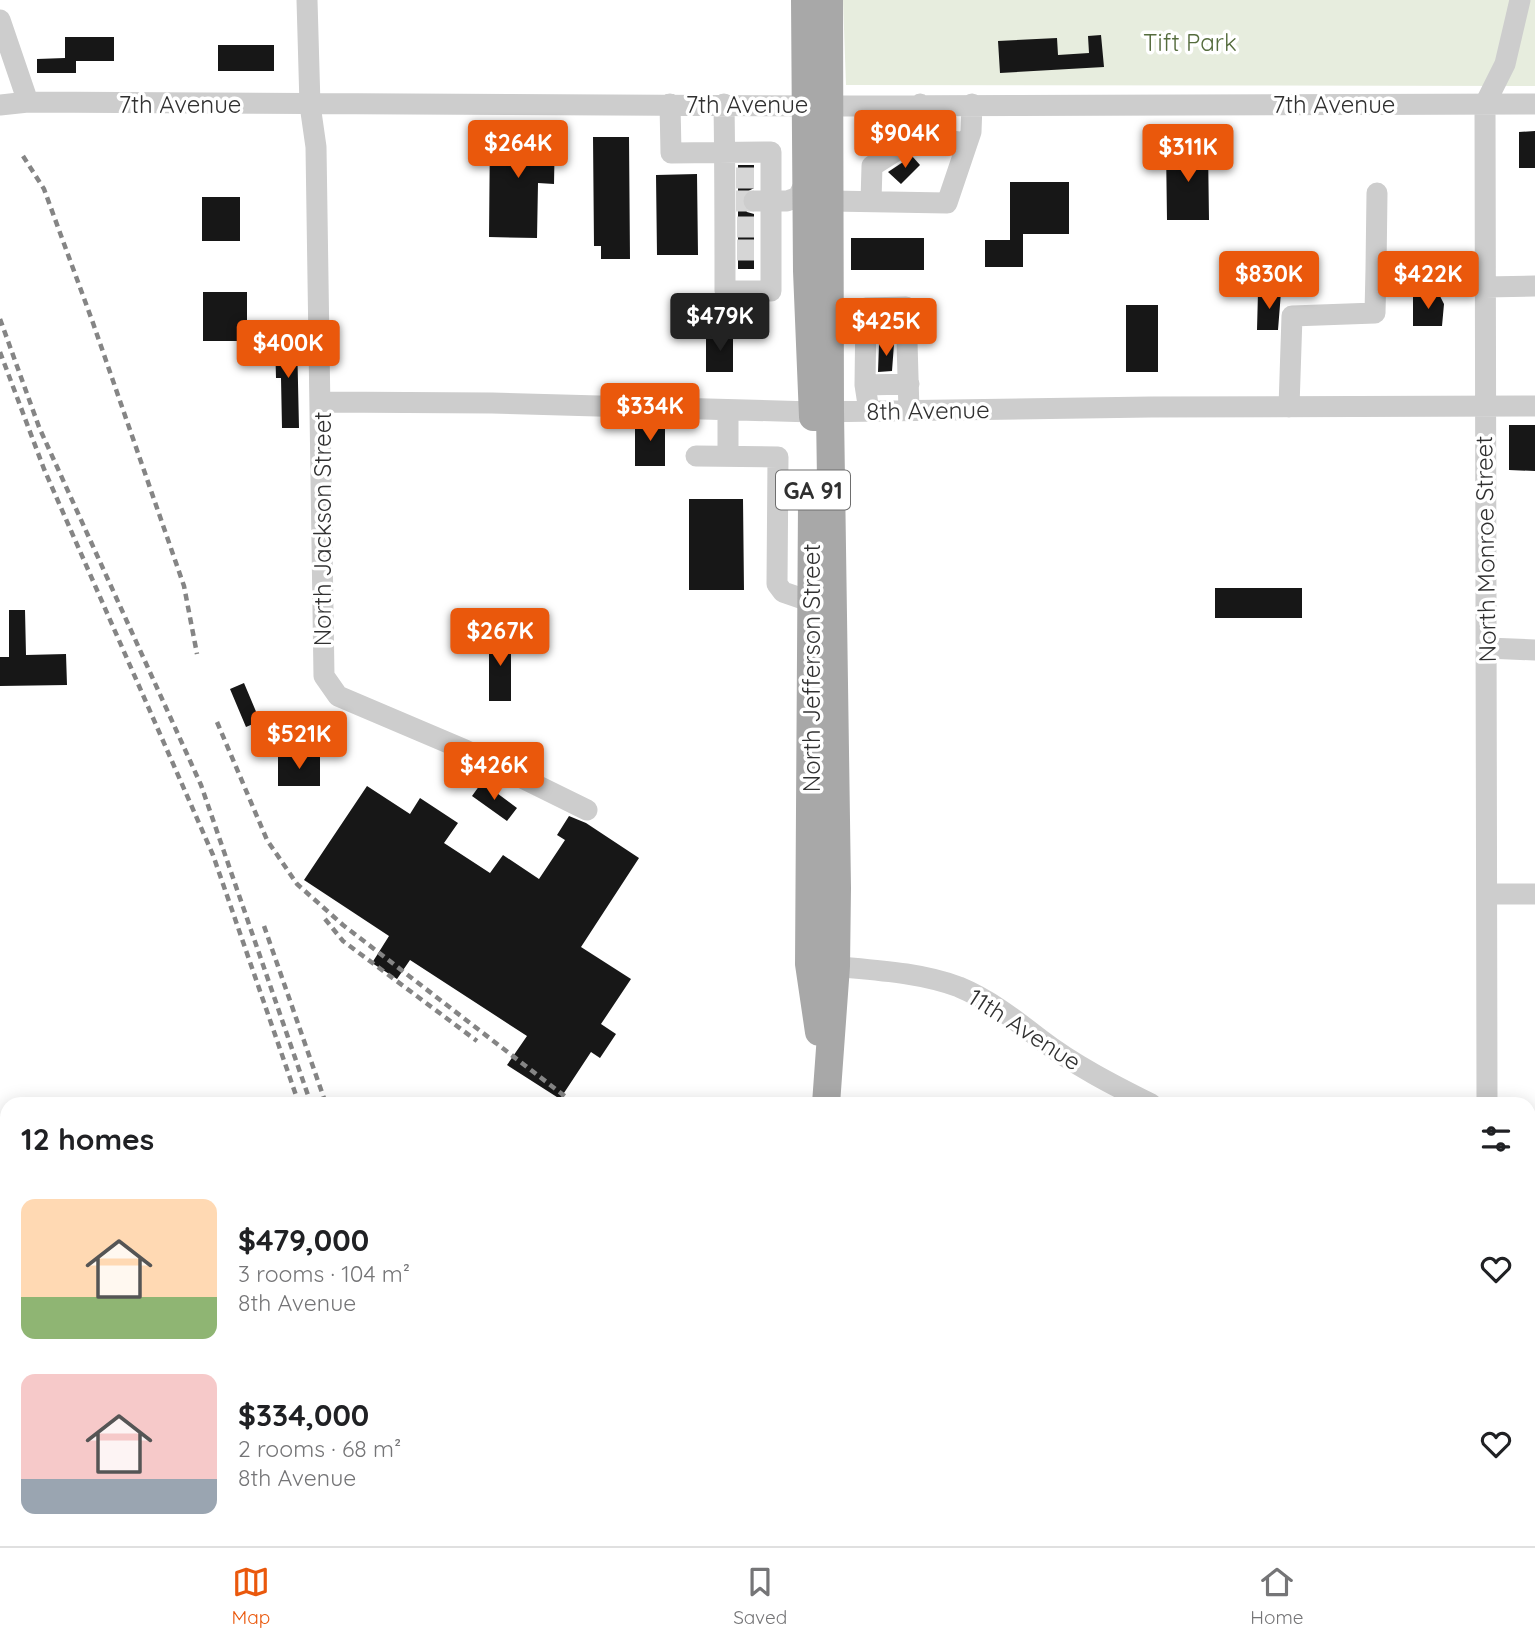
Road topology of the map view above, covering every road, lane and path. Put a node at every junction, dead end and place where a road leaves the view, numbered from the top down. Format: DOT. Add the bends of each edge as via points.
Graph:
graph roads {
  1 [pos="306,0"];
  2 [pos="805,0"];
  3 [pos="829,0"];
  4 [pos="1520,0"];
  5 [pos="0,20"];
  6 [pos="28,102"];
  7 [pos="310,104"];
  8 [pos="670,104"];
  9 [pos="724,104"];
  10 [pos="920,104"];
  11 [pos="972,104"];
  12 [pos="1485,104"];
  13 [pos="1535,104"];
  14 [pos="0,105"];
  15 [pos="819,105"];
  16 [pos="918,137"];
  17 [pos="967,143"];
  18 [pos="724,152"];
  19 [pos="747,178"];
  20 [pos="806,181"];
  21 [pos="1377,193"];
  22 [pos="831,201"];
  23 [pos="872,201"];
  24 [pos="749,214"];
  25 [pos="807,241"];
  26 [pos="752,254"];
  27 [pos="1376,270"];
  28 [pos="807,271"];
  29 [pos="1485,278"];
  30 [pos="1535,286"];
  31 [pos="866,346"];
  32 [pos="831,347"];
  33 [pos="909,384"];
  34 [pos="865,385"];
  35 [pos="321,402"];
  36 [pos="1535,406"];
  37 [pos="1289,407"];
  38 [pos="1484,407"];
  39 [pos="728,410"];
  40 [pos="869,411"];
  41 [pos="909,411"];
  42 [pos="822,412"];
  43 [pos="696,456"];
  44 [pos="728,456"];
  45 [pos="812,602"];
  46 [pos="1487,648"];
  47 [pos="1535,650"];
  48 [pos="587,810"];
  49 [pos="1487,894"];
  50 [pos="1535,894"];
  51 [pos="823,965"];
  52 [pos="826,1094"];
  53 [pos="1137,1097"];
  54 [pos="1487,1097"];
  1 -- 7 [label="street, North Jackson Street"];
  2 -- 15 [label="main road, North Jefferson Street / GA 91"];
  3 -- 15 [label="main road, North Jefferson Street / GA 91"];
  4 -- 12 [label="street, North Monroe Street" via="1505,64"];
  5 -- 6 [label="street"];
  6 -- 7 [label="street, 7th Avenue"];
  6 -- 14 [label="street, 7th Avenue"];
  7 -- 8 [label="street, 7th Avenue"];
  7 -- 35 [label="street, North Jackson Street" via="316,147"];
  8 -- 9 [label="street, 7th Avenue"];
  8 -- 18 [label="street" via="671,153"];
  9 -- 15 [label="street, 7th Avenue"];
  9 -- 18 [label="street"];
  10 -- 11 [label="street, 7th Avenue"];
  10 -- 15 [label="street, 7th Avenue"];
  10 -- 16 [label="street"];
  11 -- 12 [label="street, 7th Avenue"];
  11 -- 17 [label="street"];
  12 -- 13 [label="street, 7th Avenue"];
  12 -- 29 [label="street, North Monroe Street"];
  15 -- 20 [label="main road, North Jefferson Street / GA 91"];
  15 -- 22 [label="main road, North Jefferson Street / GA 91"];
  16 -- 17 [label="street"];
  16 -- 23 [label="street" via="872,166"];
  17 -- 23 [label="street" via="947,203"];
  18 -- 19 [label="street"];
  18 -- 19 [label="street" via="771,152"];
  19 -- 24 [label="street"];
  19 -- 24 [label="street"];
  20 -- 24 [label="street" via="798,197"];
  20 -- 25 [label="main road, North Jefferson Street / GA 91"];
  21 -- 27 [label="street"];
  22 -- 23 [label="street"];
  22 -- 32 [label="main road, North Jefferson Street / GA 91"];
  24 -- 25 [label="street" via="788,219"];
  24 -- 26 [label="street"];
  24 -- 26 [label="street"];
  25 -- 28 [label="main road, North Jefferson Street / GA 91"];
  26 -- 28 [label="street"];
  27 -- 29 [label="street"];
  27 -- 37 [label="street" via="1375,313 1292,316"];
  28 -- 42 [label="main road, North Jefferson Street / GA 91"];
  29 -- 30 [label="street"];
  29 -- 38 [label="street, North Monroe Street"];
  31 -- 32 [label="street"];
  31 -- 33 [label="street" via="866,308 906,307"];
  31 -- 34 [label="street"];
  32 -- 42 [label="main road, North Jefferson Street / GA 91"];
  33 -- 34 [label="street"];
  33 -- 41 [label="street"];
  34 -- 40 [label="street"];
  35 -- 39 [label="street, 8th Avenue"];
  35 -- 48 [label="street, North Jackson Street" via="324,676 338,696 465,750"];
  36 -- 38 [label="street, 8th Avenue"];
  37 -- 38 [label="street, 8th Avenue"];
  37 -- 41 [label="street, 8th Avenue"];
  38 -- 46 [label="street, North Monroe Street"];
  39 -- 42 [label="street, 8th Avenue"];
  39 -- 44 [label="street"];
  40 -- 41 [label="street, 8th Avenue"];
  40 -- 42 [label="street, 8th Avenue"];
  42 -- 45 [label="main road, North Jefferson Street / GA 91"];
  42 -- 51 [label="main road, North Jefferson Street / GA 91"];
  43 -- 44 [label="street"];
  44 -- 45 [label="street" via="778,457 777,584 783,592"];
  45 -- 51 [label="main road, North Jefferson Street / GA 91"];
  46 -- 47 [label="street"];
  46 -- 49 [label="street, North Monroe Street"];
  49 -- 50 [label="street"];
  49 -- 54 [label="street, North Monroe Street"];
  51 -- 52 [label="main road, North Jefferson Street / GA 91"];
  51 -- 53 [label="street, 11th Avenue" via="926,977 976,995"];
}
